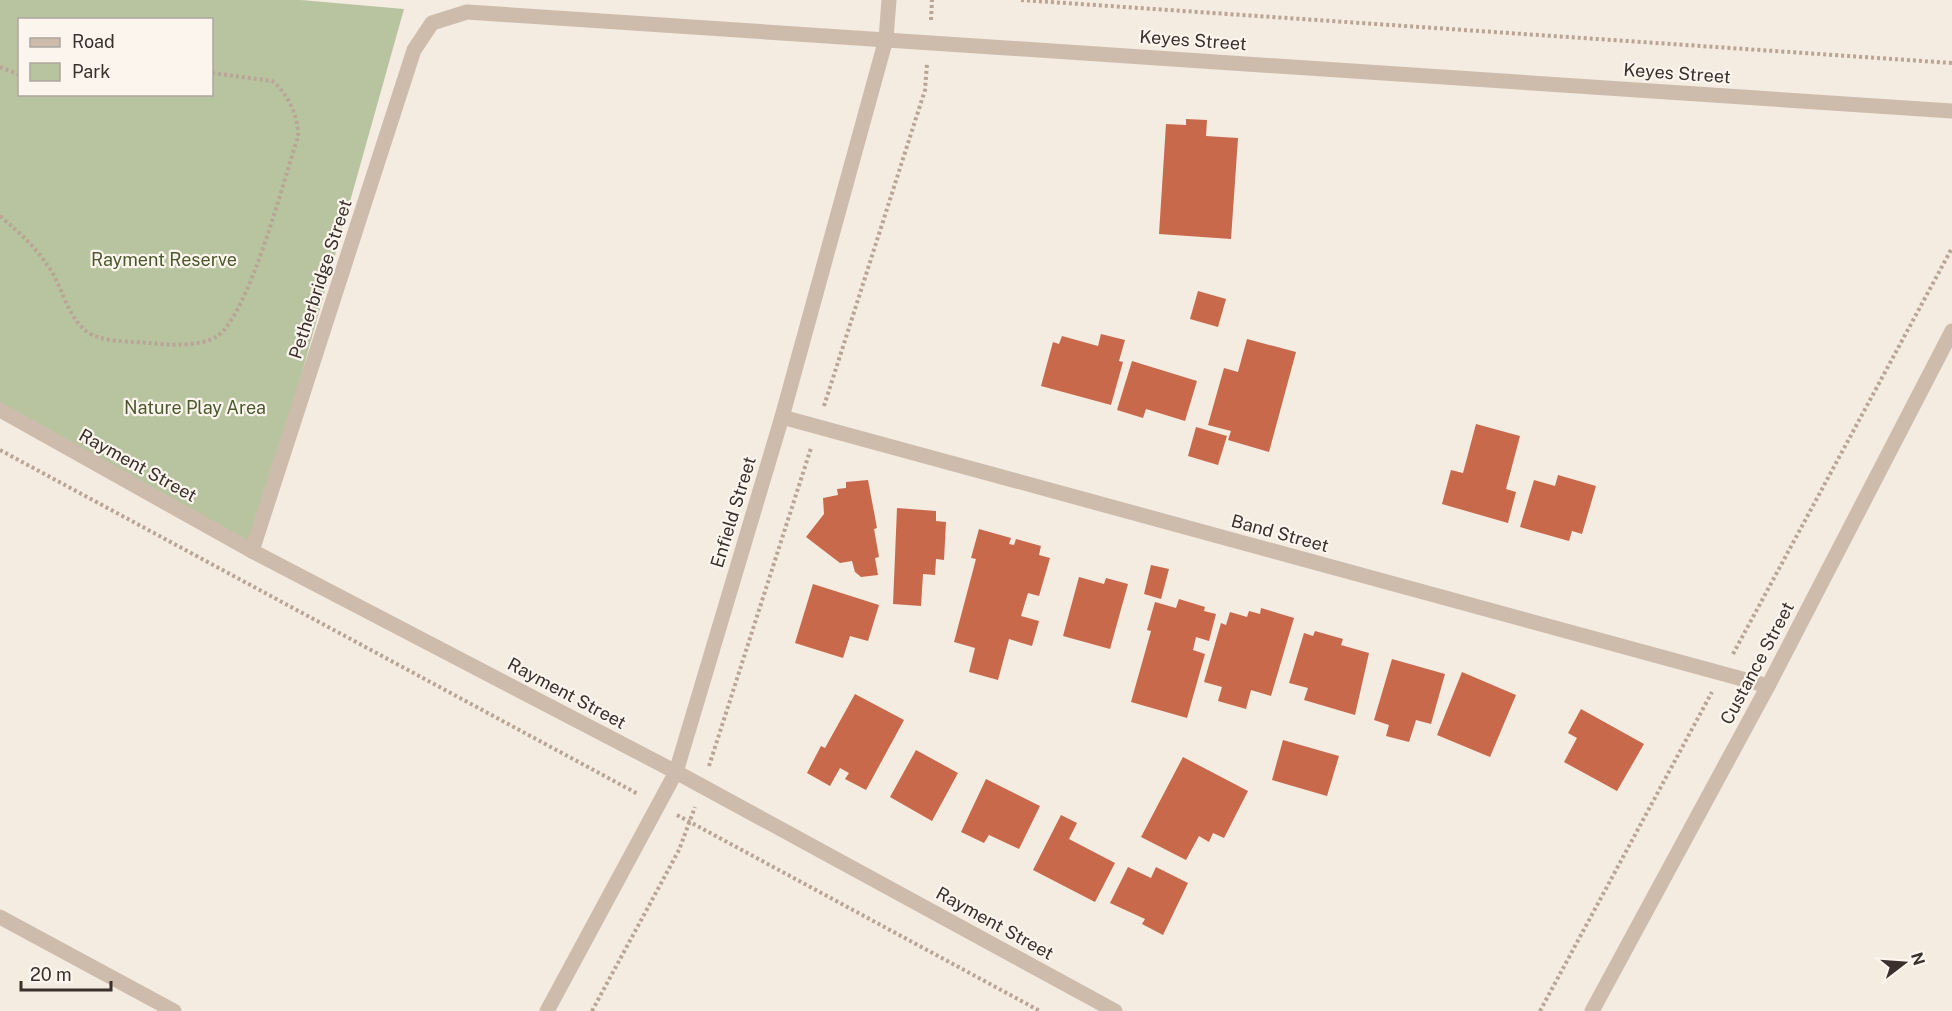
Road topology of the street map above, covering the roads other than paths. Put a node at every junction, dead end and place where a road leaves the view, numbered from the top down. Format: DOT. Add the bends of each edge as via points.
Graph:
graph roads {
  1 [pos="889,0"];
  2 [pos="432,23"];
  3 [pos="886,39"];
  4 [pos="1952,111"];
  5 [pos="1952,331"];
  6 [pos="0,410"];
  7 [pos="782,417"];
  8 [pos="252,551"];
  9 [pos="1768,686"];
  10 [pos="675,772"];
  11 [pos="0,917"];
  12 [pos="174,1011"];
  13 [pos="547,1011"];
  14 [pos="1115,1011"];
  15 [pos="1592,1011"];
  1 -- 3 [label="street, Enfield Street"];
  2 -- 3 [label="street, Keyes Street" via="467,12"];
  2 -- 8 [label="street, Petherbridge Street" via="414,50"];
  3 -- 4 [label="street, Keyes Street"];
  3 -- 7 [label="street, Enfield Street"];
  5 -- 9 [label="street, Custance Street"];
  6 -- 8 [label="street, Rayment Street"];
  7 -- 9 [label="street, Band Street"];
  7 -- 10 [label="street, Enfield Street"];
  8 -- 10 [label="street, Rayment Street"];
  9 -- 15 [label="street, Custance Street"];
  10 -- 13 [label="street, Enfield Street"];
  10 -- 14 [label="street, Rayment Street"];
  11 -- 12 [label="street"];
}
